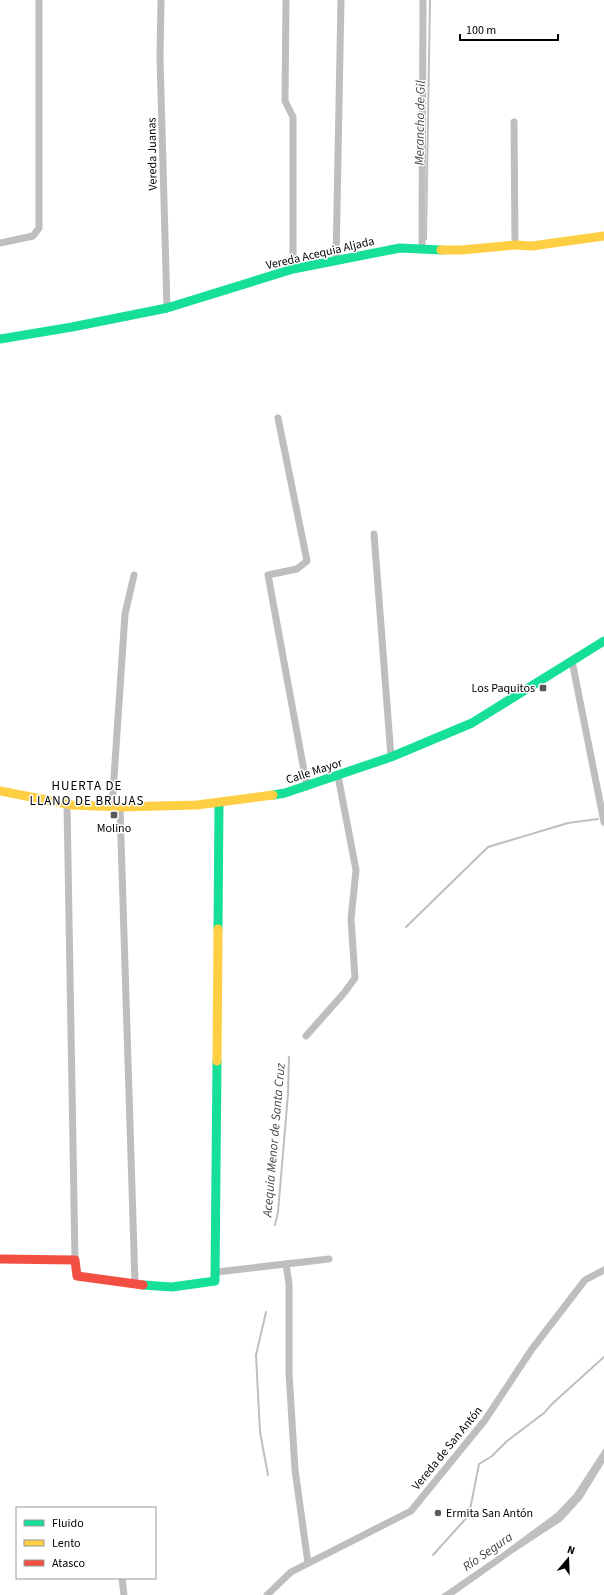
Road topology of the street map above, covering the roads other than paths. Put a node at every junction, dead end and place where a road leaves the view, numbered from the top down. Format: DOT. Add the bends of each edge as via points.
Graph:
graph roads {
  1 [pos="39,0"];
  2 [pos="161,0"];
  3 [pos="286,0"];
  4 [pos="341,0"];
  5 [pos="423,0"];
  6 [pos="514,122"];
  7 [pos="604,236"];
  8 [pos="0,243"];
  9 [pos="516,245"];
  10 [pos="422,249"];
  11 [pos="336,260"];
  12 [pos="293,269"];
  13 [pos="167,308"];
  14 [pos="0,339"];
  15 [pos="278,418"];
  16 [pos="374,534"];
  17 [pos="134,575"];
  18 [pos="604,641"];
  19 [pos="572,661"];
  20 [pos="391,757"];
  21 [pos="338,776"];
  22 [pos="307,787"];
  23 [pos="0,790"];
  24 [pos="219,803"];
  25 [pos="67,804"];
  26 [pos="116,807"];
  27 [pos="604,822"];
  28 [pos="306,1036"];
  29 [pos="0,1259"];
  30 [pos="329,1259"];
  31 [pos="75,1260"];
  32 [pos="286,1264"];
  33 [pos="604,1270"];
  34 [pos="216,1272"];
  35 [pos="135,1284"];
  36 [pos="308,1563"];
  37 [pos="122,1579"];
  38 [pos="124,1595"];
  39 [pos="267,1595"];
  1 -- 8 [label="street" via="39,228 33,236"];
  2 -- 13 [label="street, Vereda Juanas" via="160,58"];
  3 -- 12 [label="street" via="285,101 293,117"];
  4 -- 11 [label="street"];
  5 -- 10 [label="street"];
  6 -- 9 [label="street"];
  7 -- 9 [label="street, Vereda Acequia Aljada" via="532,246"];
  9 -- 10 [label="street, Vereda Acequia Aljada" via="462,250"];
  10 -- 11 [label="street, Vereda Acequia Aljada" via="400,248"];
  11 -- 12 [label="street, Vereda Acequia Aljada"];
  12 -- 13 [label="street, Vereda Acequia Aljada"];
  13 -- 14 [label="street, Vereda Acequia Aljada"];
  15 -- 22 [label="street" via="307,561 298,569 268,575"];
  16 -- 20 [label="street"];
  17 -- 26 [label="street" via="125,614"];
  18 -- 19 [label="street, Calle Mayor"];
  19 -- 20 [label="street, Calle Mayor" via="480,719"];
  19 -- 27 [label="street"];
  20 -- 21 [label="street, Calle Mayor"];
  21 -- 22 [label="street, Calle Mayor"];
  21 -- 28 [label="street" via="356,870 351,919 355,978"];
  22 -- 24 [label="street, Calle Mayor" via="273,796"];
  23 -- 25 [label="street, Calle Mayor"];
  24 -- 26 [label="street, Calle Mayor"];
  24 -- 34 [label="street"];
  25 -- 26 [label="street, Calle Mayor"];
  25 -- 31 [label="street"];
  26 -- 35 [label="street"];
  29 -- 31 [label="street"];
  30 -- 32 [label="street"];
  31 -- 35 [label="street" via="77,1276"];
  32 -- 34 [label="street"];
  32 -- 36 [label="street" via="289,1284 290,1373 296,1470"];
  33 -- 36 [label="street, Vereda de San Antón" via="585,1280 532,1349 485,1420 411,1511"];
  34 -- 35 [label="street" via="216,1281 172,1287"];
  36 -- 39 [label="street, Vereda de San Antón" via="291,1572"];
  37 -- 38 [label="street"];
}
